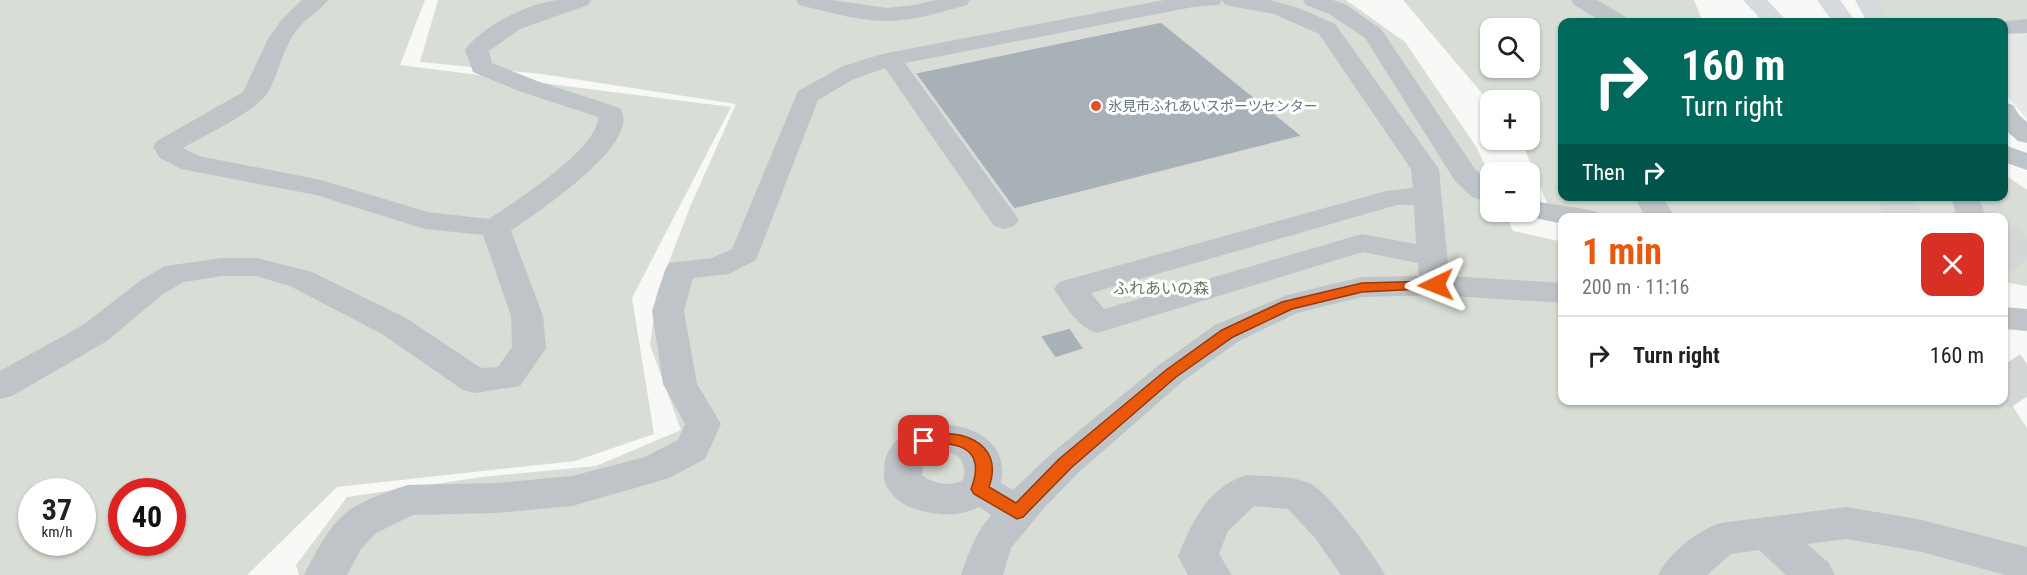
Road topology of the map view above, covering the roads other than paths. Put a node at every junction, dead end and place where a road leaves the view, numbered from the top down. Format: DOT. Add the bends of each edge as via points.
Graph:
graph roads {
  1 [pos="317,0"];
  2 [pos="580,0"];
  3 [pos="807,0"];
  4 [pos="959,0"];
  5 [pos="1211,0"];
  6 [pos="1233,0"];
  7 [pos="1314,0"];
  8 [pos="1582,0"];
  9 [pos="1755,0"];
  10 [pos="1770,0"];
  11 [pos="1828,0"];
  12 [pos="1866,0"];
  13 [pos="1611,18"];
  14 [pos="1774,18"];
  15 [pos="1777,18"];
  16 [pos="1841,18"];
  17 [pos="1876,18"];
  18 [pos="2027,26"];
  19 [pos="2008,27"];
  20 [pos="891,60"];
  21 [pos="2008,118"];
  22 [pos="2027,135"];
  23 [pos="2008,155"];
  24 [pos="2027,162"];
  25 [pos="2008,178"];
  26 [pos="2027,182"];
  27 [pos="1480,189"];
  28 [pos="1428,196"];
  29 [pos="1540,211"];
  30 [pos="1558,215"];
  31 [pos="1004,220"];
  32 [pos="495,228"];
  33 [pos="1231,244"];
  34 [pos="1434,271"];
  35 [pos="1261,273"];
  36 [pos="1558,292"];
  37 [pos="2008,318"];
  38 [pos="2027,320"];
  39 [pos="0,387"];
  40 [pos="980,489"];
  41 [pos="1017,512"];
  42 [pos="1768,534"];
  43 [pos="2027,564"];
  44 [pos="325,575"];
  45 [pos="982,575"];
  46 [pos="1211,575"];
  47 [pos="1364,575"];
  48 [pos="1679,575"];
  49 [pos="1814,575"];
  1 -- 32 [label="street" via="286,28 271,54 262,85 252,97 166,147 169,152 191,163 321,188 425,220"];
  2 -- 32 [label="street" via="516,21 494,33 477,50 481,66 611,113 611,128 590,156"];
  3 -- 4 [label="street" via="870,14 914,13"];
  5 -- 20 [label="street"];
  6 -- 28 [label="street" via="1274,6 1306,16 1327,29 1425,169"];
  7 -- 27 [label="street" via="1337,9 1373,34 1465,175"];
  8 -- 13 [label="street"];
  9 -- 14 [label="highway"];
  10 -- 15 [label="highway"];
  11 -- 16 [label="highway"];
  12 -- 17 [label="highway"];
  18 -- 19 [label="street"];
  20 -- 31 [label="street"];
  20 -- 44 [label="street" via="854,68 807,96 745,254 718,267 680,270 668,311 680,384 703,424 692,449 656,468 573,491 408,500 362,522 347,538"];
  21 -- 22 [label="street"];
  23 -- 24 [label="street"];
  25 -- 26 [label="street"];
  28 -- 33 [label="street" via="1396,197"];
  28 -- 34 [label="street"];
  29 -- 30 [label="street"];
  32 -- 39 [label="street" via="527,316 529,348 508,378 475,381 394,326 301,279 257,267 222,267 176,273 152,287 95,333"];
  33 -- 35 [label="street"];
  33 -- 35 [label="street" via="1070,289 1097,322"];
  34 -- 35 [label="street" via="1362,243"];
  34 -- 36 [label="street"];
  34 -- 41 [label="street" via="1287,305 1227,333 1171,374 1065,463"];
  37 -- 38 [label="street"];
  40 -- 41 [label="street"];
  41 -- 45 [label="street" via="993,541"];
  42 -- 43 [label="street" via="1847,523 1922,536"];
  42 -- 48 [label="street" via="1720,539"];
  42 -- 49 [label="street"];
  46 -- 47 [label="street" via="1198,556 1212,522 1246,490 1299,495 1329,527"];
}
